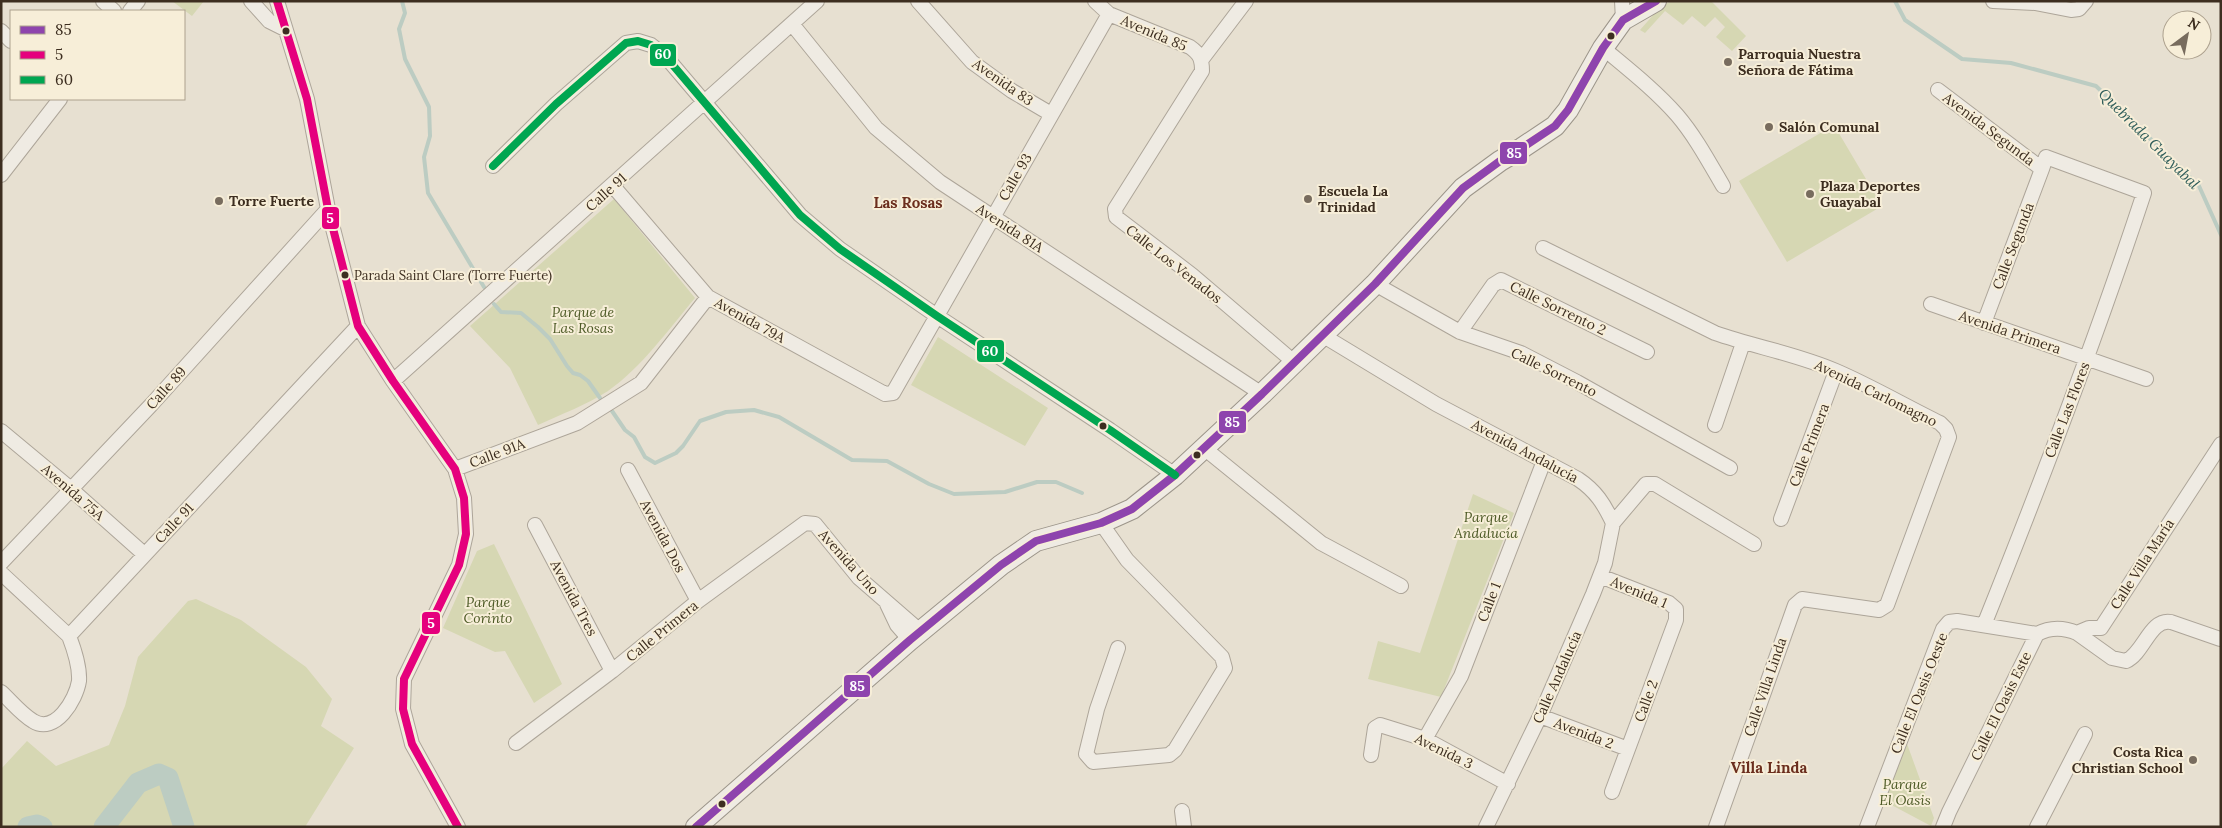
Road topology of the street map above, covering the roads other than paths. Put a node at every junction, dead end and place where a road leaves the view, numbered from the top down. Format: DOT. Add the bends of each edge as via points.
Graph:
graph roads {
  1 [pos="103,1"];
  2 [pos="251,1"];
  3 [pos="277,1"];
  4 [pos="817,1"];
  5 [pos="918,1"];
  6 [pos="1095,1"];
  7 [pos="1246,1"];
  8 [pos="1656,1"];
  9 [pos="1993,1"];
  10 [pos="2000,1"];
  11 [pos="2086,1"];
  12 [pos="113,10"];
  13 [pos="1623,10"];
  14 [pos="1109,14"];
  15 [pos="792,24"];
  16 [pos="285,29"];
  17 [pos="1602,48"];
  18 [pos="1202,65"];
  19 [pos="1938,90"];
  20 [pos="59,100"];
  21 [pos="706,102"];
  22 [pos="1051,114"];
  23 [pos="4,165"];
  24 [pos="493,166"];
  25 [pos="2042,169"];
  26 [pos="613,186"];
  27 [pos="1723,186"];
  28 [pos="2144,193"];
  29 [pos="328,209"];
  30 [pos="992,216"];
  31 [pos="1543,248"];
  32 [pos="1375,284"];
  33 [pos="708,297"];
  34 [pos="1931,304"];
  35 [pos="937,316"];
  36 [pos="1984,323"];
  37 [pos="358,326"];
  38 [pos="1460,332"];
  39 [pos="1322,335"];
  40 [pos="1743,343"];
  41 [pos="1647,352"];
  42 [pos="2087,359"];
  43 [pos="1294,362"];
  44 [pos="1836,371"];
  45 [pos="2146,379"];
  46 [pos="393,381"];
  47 [pos="893,393"];
  48 [pos="1262,394"];
  49 [pos="1715,425"];
  50 [pos="1,431"];
  51 [pos="2221,444"];
  52 [pos="1204,448"];
  53 [pos="1544,461"];
  54 [pos="1730,468"];
  55 [pos="455,469"];
  56 [pos="628,470"];
  57 [pos="1175,475"];
  58 [pos="72,490"];
  59 [pos="1781,519"];
  60 [pos="810,522"];
  61 [pos="1101,523"];
  62 [pos="1613,523"];
  63 [pos="535,525"];
  64 [pos="1754,544"];
  65 [pos="144,554"];
  66 [pos="1,563"];
  67 [pos="1,573"];
  68 [pos="1600,576"];
  69 [pos="1401,586"];
  70 [pos="698,601"];
  71 [pos="887,603"];
  72 [pos="1794,604"];
  73 [pos="1676,609"];
  74 [pos="1984,625"];
  75 [pos="2077,633"];
  76 [pos="2037,634"];
  77 [pos="69,636"];
  78 [pos="915,636"];
  79 [pos="2220,639"];
  80 [pos="1118,648"];
  81 [pos="612,671"];
  82 [pos="1,692"];
  83 [pos="1540,716"];
  84 [pos="2085,734"];
  85 [pos="1424,739"];
  86 [pos="516,743"];
  87 [pos="1628,750"];
  88 [pos="1371,754"];
  89 [pos="1508,784"];
  90 [pos="1612,792"];
  91 [pos="1182,811"];
  92 [pos="458,827"];
  93 [pos="696,827"];
  94 [pos="1184,827"];
  95 [pos="1486,827"];
  96 [pos="1716,827"];
  97 [pos="1867,827"];
  98 [pos="1943,827"];
  99 [pos="2037,827"];
  1 -- 12 [label="street"];
  2 -- 16 [label="street" via="269,21"];
  3 -- 16 [label="street"];
  4 -- 15 [label="street, Calle 91"];
  5 -- 22 [label="street, Avenida 83" via="972,62"];
  6 -- 14 [label="street, Avenida 85"];
  7 -- 18 [label="street, Calle Los Venados"];
  8 -- 13 [label="main road"];
  9 -- 10 [label="street"];
  10 -- 11 [label="street" via="2071,10 2078,9"];
  13 -- 17 [label="main road"];
  14 -- 18 [label="street, Avenida 85" via="1190,47 1197,52"];
  14 -- 22 [label="street, Calle 93"];
  15 -- 21 [label="street, Calle 91"];
  15 -- 30 [label="street, Avenida 81A" via="876,128 940,182"];
  16 -- 29 [label="street" via="307,99"];
  17 -- 27 [label="street" via="1677,115"];
  17 -- 32 [label="main road" via="1568,110 1555,126 1463,188"];
  18 -- 43 [label="street, Calle Los Venados" via="1115,209 1116,217 1192,275"];
  19 -- 25 [label="street, Avenida Segunda"];
  20 -- 23 [label="street"];
  21 -- 24 [label="street" via="651,45 638,41 626,43 556,104"];
  21 -- 26 [label="street, Calle 91"];
  21 -- 35 [label="street" via="800,215 840,249"];
  22 -- 30 [label="street, Calle 93"];
  25 -- 28 [label="street, Avenida Segunda" via="2046,157"];
  25 -- 36 [label="street, Calle Segunda"];
  26 -- 33 [label="street, Avenida 79A"];
  26 -- 46 [label="street, Calle 91"];
  28 -- 42 [label="street, Calle Las Flores"];
  29 -- 37 [label="street"];
  29 -- 58 [label="street, Calle 89"];
  30 -- 35 [label="street, Calle 93"];
  30 -- 48 [label="street, Avenida 81A"];
  31 -- 40 [label="street, Avenida Carlomagno" via="1715,333"];
  32 -- 38 [label="street, Calle Sorrento"];
  32 -- 39 [label="main road"];
  33 -- 47 [label="street, Avenida 79A" via="885,394"];
  33 -- 55 [label="street, Calle 91A" via="641,383 577,423"];
  34 -- 36 [label="street, Avenida Primera"];
  35 -- 47 [label="street, Calle 93"];
  35 -- 57 [label="street"];
  36 -- 42 [label="street, Avenida Primera"];
  37 -- 46 [label="street"];
  37 -- 65 [label="street, Calle 91"];
  38 -- 41 [label="street, Calle Sorrento 2" via="1493,285 1501,280"];
  38 -- 54 [label="street, Calle Sorrento" via="1521,354 1577,382"];
  39 -- 43 [label="main road"];
  39 -- 53 [label="street, Avenida Andalucía" via="1436,404"];
  40 -- 44 [label="street, Avenida Carlomagno" via="1799,357"];
  40 -- 49 [label="street"];
  42 -- 45 [label="street, Avenida Primera"];
  42 -- 74 [label="street, Calle Las Flores"];
  43 -- 48 [label="main road"];
  44 -- 59 [label="street, Calle Primera"];
  44 -- 72 [label="street, Avenida Carlomagno" via="1940,423 1950,437 1887,605 1878,610 1802,600"];
  46 -- 55 [label="street"];
  48 -- 52 [label="main road"];
  50 -- 58 [label="street, Avenida 75A"];
  51 -- 75 [label="street, Calle Villa María" via="2101,628"];
  52 -- 57 [label="main road"];
  52 -- 69 [label="street" via="1322,543"];
  53 -- 62 [label="street, Avenida Andalucía" via="1591,488 1602,500"];
  53 -- 85 [label="street, Calle 1" via="1462,676"];
  55 -- 92 [label="street, Calle 91A" via="464,498 466,538 452,582 404,679 402,709 412,744"];
  56 -- 70 [label="street, Avenida Dos"];
  57 -- 61 [label="main road" via="1132,510"];
  58 -- 65 [label="street, Avenida 75A"];
  58 -- 66 [label="street, Calle 89"];
  60 -- 70 [label="street, Calle Primera" via="799,526"];
  60 -- 71 [label="street, Avenida Uno" via="819,528 859,578"];
  61 -- 78 [label="main road" via="1036,542 1002,565"];
  61 -- 80 [label="street" via="1127,560 1225,663 1225,668 1170,755 1093,762 1086,754"];
  62 -- 64 [label="street" via="1639,490 1646,484 1655,484"];
  62 -- 68 [label="street, Calle Andalucía"];
  63 -- 81 [label="street, Avenida Tres"];
  65 -- 77 [label="street, Calle 91"];
  67 -- 77 [label="street"];
  68 -- 73 [label="street, Avenida 1" via="1669,603"];
  68 -- 83 [label="street, Calle Andalucía"];
  70 -- 81 [label="street, Calle Primera"];
  71 -- 78 [label="street, Avenida Uno" via="908,618"];
  71 -- 78 [label="street, Avenida Uno" via="897,625"];
  72 -- 96 [label="street, Calle Villa Linda"];
  73 -- 87 [label="street, Calle 2" via="1676,620"];
  74 -- 76 [label="street, Calle El Oasis Este"];
  74 -- 97 [label="street, Calle El Oasis Oeste" via="1957,621 1949,622 1943,629"];
  75 -- 76 [label="street, Calle Villa María" via="2067,629 2046,629"];
  75 -- 79 [label="street" via="2112,658 2126,661 2135,656 2155,626 2163,622"];
  76 -- 98 [label="street, Calle El Oasis Este"];
  77 -- 82 [label="street" via="76,652 79,682 73,698 54,722 34,722"];
  78 -- 93 [label="main road"];
  81 -- 86 [label="street, Calle Primera"];
  83 -- 87 [label="street, Avenida 2"];
  83 -- 89 [label="street, Calle Andalucía"];
  84 -- 99 [label="street"];
  85 -- 88 [label="street, Avenida 3" via="1377,726"];
  85 -- 89 [label="street, Avenida 3"];
  87 -- 90 [label="street, Calle 2"];
  89 -- 95 [label="street, Calle Andalucía"];
  91 -- 94 [label="street"];
}
